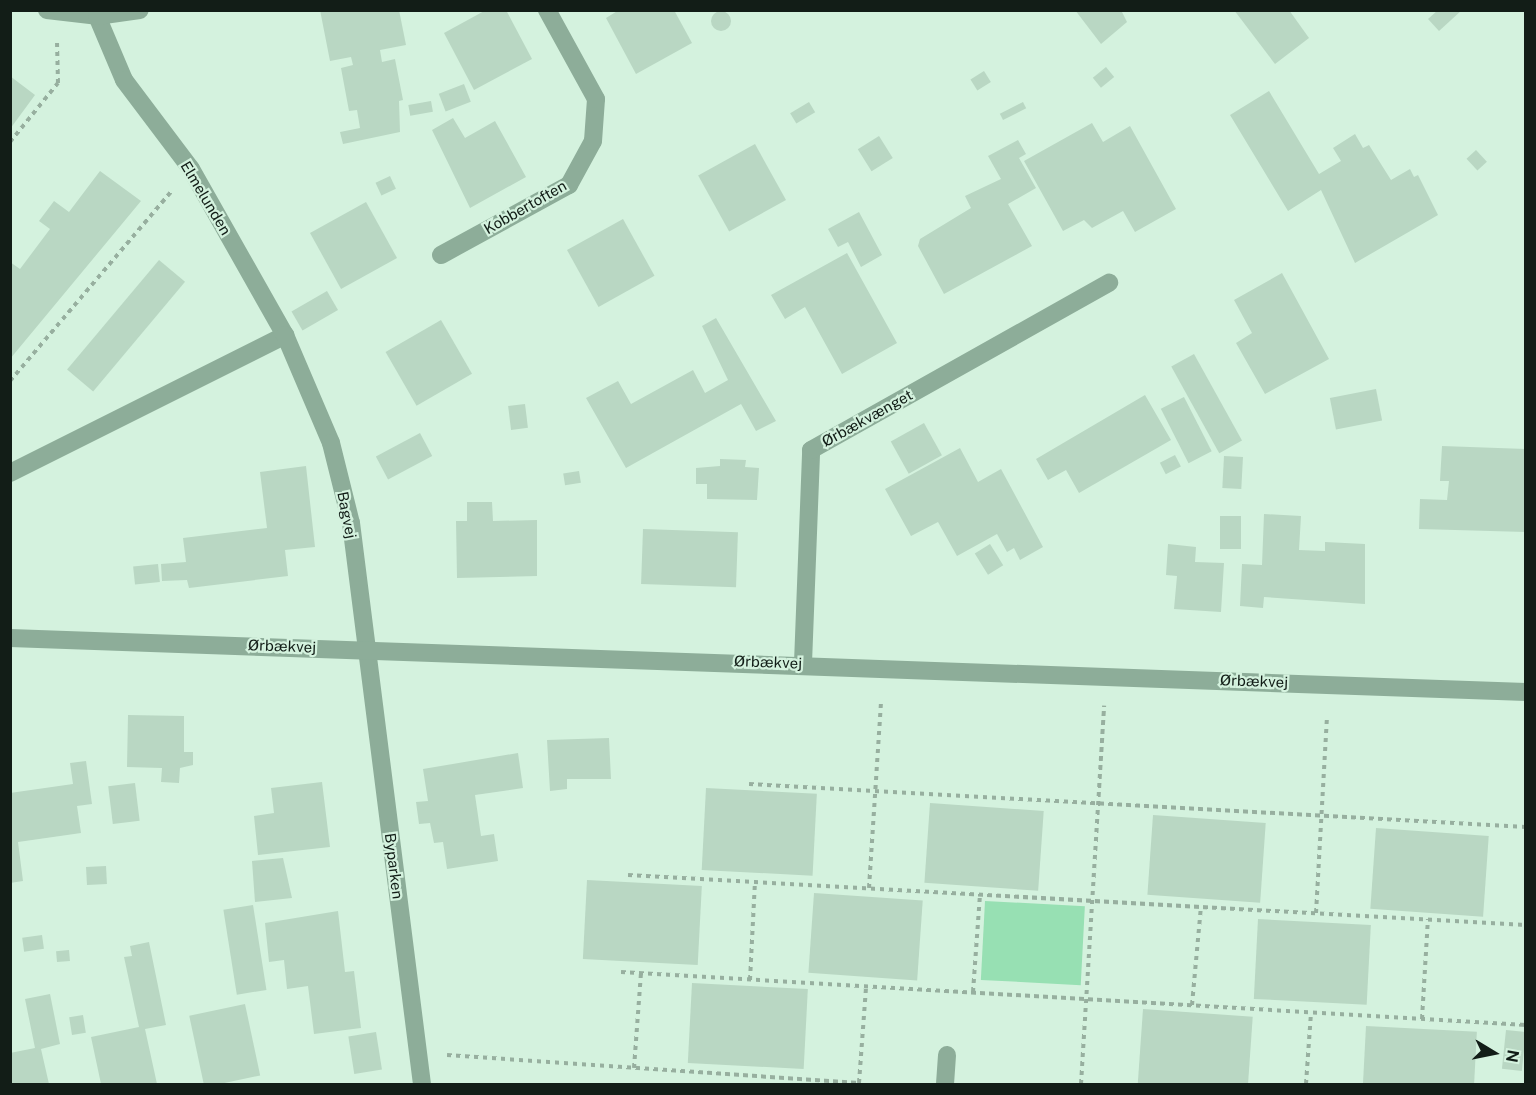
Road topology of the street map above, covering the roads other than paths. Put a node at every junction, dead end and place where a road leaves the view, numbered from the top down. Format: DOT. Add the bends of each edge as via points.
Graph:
graph roads {
  1 [pos="140,10"];
  2 [pos="547,10"];
  3 [pos="52,11"];
  4 [pos="97,16"];
  5 [pos="441,255"];
  6 [pos="1109,283"];
  7 [pos="285,335"];
  8 [pos="309,385"];
  9 [pos="10,473"];
  10 [pos="10,638"];
  11 [pos="365,649"];
  12 [pos="803,663"];
  13 [pos="1526,692"];
  14 [pos="947,1055"];
  15 [pos="422,1084"];
  16 [pos="435,1084"];
  17 [pos="945,1084"];
  1 -- 4 [label="street"];
  2 -- 5 [label="street, Kobbertoften" via="596,99 593,141 569,185"];
  3 -- 4 [label="street"];
  4 -- 7 [label="street, Elmelunden" via="124,80 191,169"];
  6 -- 12 [label="street, Ørbækvænget" via="811,450"];
  7 -- 8 [label="street, Elmelunden"];
  7 -- 9 [label="street"];
  8 -- 11 [label="street, Bagvej" via="351,523"];
  10 -- 11 [label="street, Ørbækvej"];
  11 -- 12 [label="street, Ørbækvej"];
  11 -- 15 [label="street, Byparken"];
  12 -- 13 [label="street, Ørbækvej"];
  14 -- 17 [label="street"];
  15 -- 16 [label="street, Byparken"];
}
